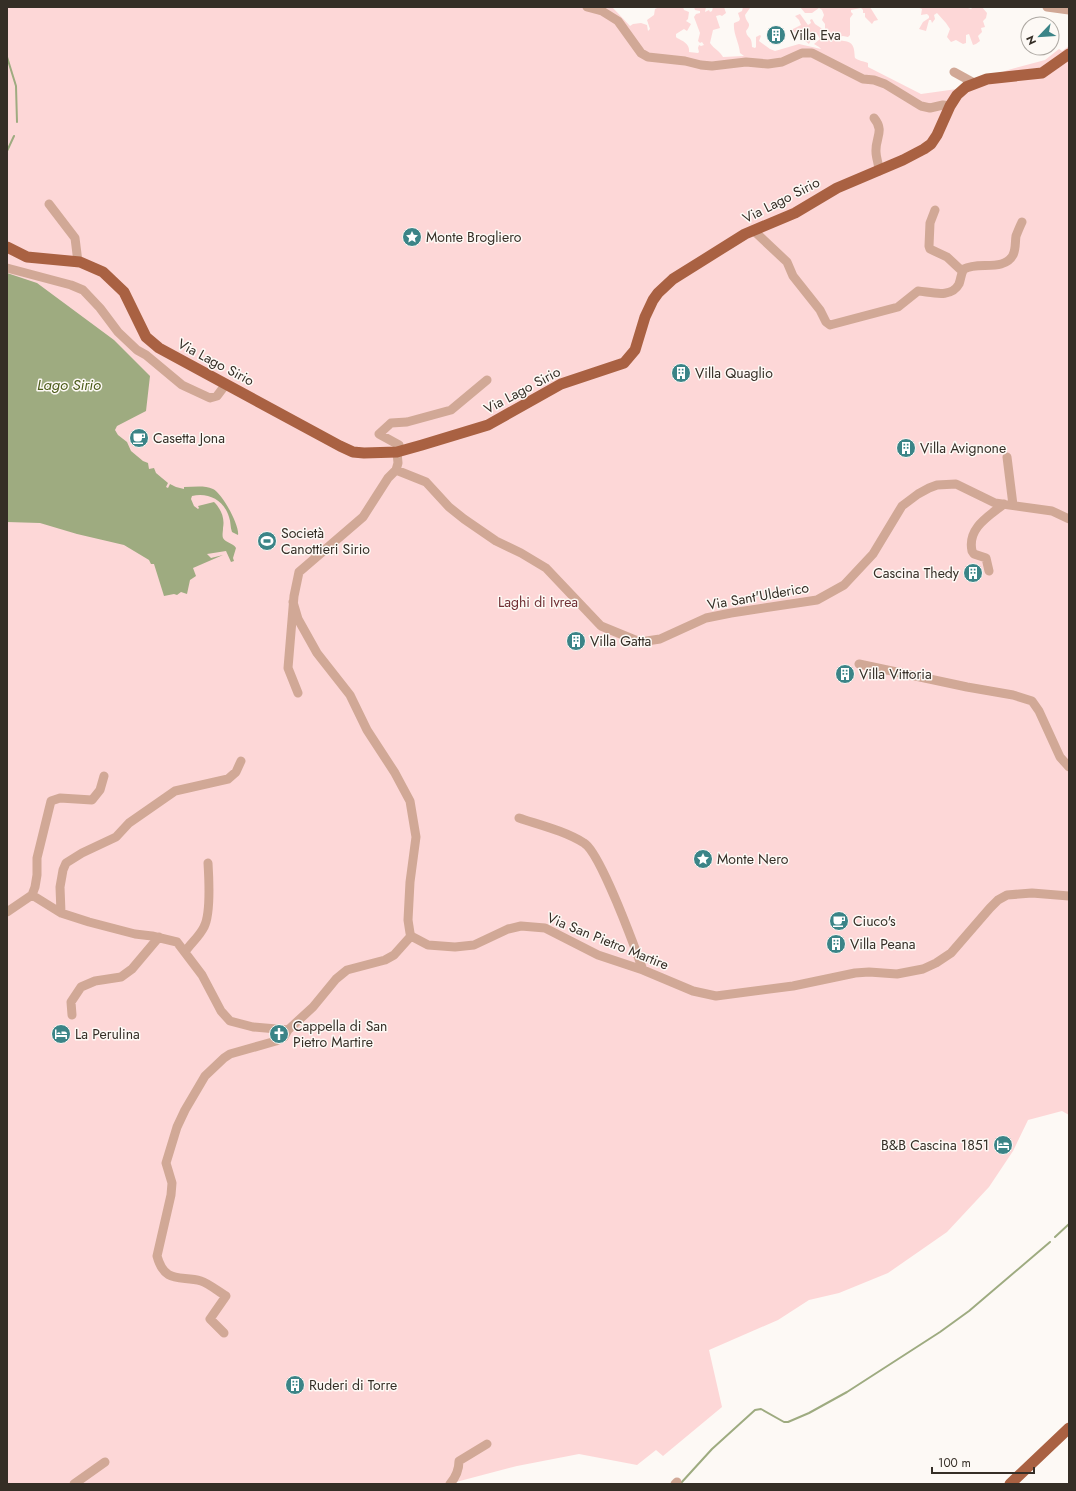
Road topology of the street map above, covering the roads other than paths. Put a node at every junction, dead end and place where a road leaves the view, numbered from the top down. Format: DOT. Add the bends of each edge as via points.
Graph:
graph roads {
  1 [pos="587,7"];
  2 [pos="1047,7"];
  3 [pos="1069,10"];
  4 [pos="1069,54"];
  5 [pos="954,72"];
  6 [pos="974,83"];
  7 [pos="950,106"];
  8 [pos="874,118"];
  9 [pos="879,171"];
  10 [pos="49,204"];
  11 [pos="935,210"];
  12 [pos="1022,222"];
  13 [pos="749,232"];
  14 [pos="7,248"];
  15 [pos="78,262"];
  16 [pos="962,267"];
  17 [pos="7,268"];
  18 [pos="487,380"];
  19 [pos="223,388"];
  20 [pos="397,452"];
  21 [pos="1006,457"];
  22 [pos="396,470"];
  23 [pos="1009,505"];
  24 [pos="1069,519"];
  25 [pos="990,571"];
  26 [pos="294,602"];
  27 [pos="859,664"];
  28 [pos="298,693"];
  29 [pos="242,761"];
  30 [pos="1069,767"];
  31 [pos="104,776"];
  32 [pos="519,818"];
  33 [pos="208,863"];
  34 [pos="32,895"];
  35 [pos="1069,896"];
  36 [pos="7,912"];
  37 [pos="61,913"];
  38 [pos="411,936"];
  39 [pos="159,937"];
  40 [pos="185,952"];
  41 [pos="642,970"];
  42 [pos="72,1015"];
  43 [pos="288,1030"];
  44 [pos="224,1333"];
  45 [pos="1069,1428"];
  46 [pos="487,1444"];
  47 [pos="105,1462"];
  48 [pos="77,1483"];
  49 [pos="450,1484"];
  50 [pos="1010,1484"];
  1 -- 7 [label="street" via="602,11 618,21 641,53 648,58 712,66 746,62 768,64 782,62 802,53 812,53 858,77 885,84 921,106"];
  2 -- 3 [label="street"];
  4 -- 6 [label="main road, Via Lago Sirio" via="1042,73 987,79"];
  5 -- 6 [label="street"];
  6 -- 7 [label="main road, Via Lago Sirio" via="957,95"];
  7 -- 9 [label="main road, Via Lago Sirio" via="931,144"];
  8 -- 9 [label="street" via="878,122 880,134 876,153"];
  9 -- 13 [label="main road, Via Lago Sirio" via="836,188 795,213"];
  10 -- 15 [label="street" via="75,238"];
  11 -- 16 [label="street" via="930,223 930,249"];
  12 -- 16 [label="street" via="1010,259 993,265 972,265 964,269"];
  13 -- 16 [label="street" via="787,262 793,276 830,325 898,307 921,288 941,294 954,290 958,286"];
  13 -- 20 [label="main road, Via Lago Sirio" via="672,279 658,293 649,307 635,350 624,363 561,384 488,425"];
  14 -- 15 [label="main road, Via Lago Sirio" via="27,257"];
  15 -- 20 [label="main road, Via Lago Sirio" via="103,272 124,292 146,337 159,348 354,452"];
  17 -- 19 [label="street" via="83,290 118,332 182,385 210,398 217,396"];
  18 -- 20 [label="street" via="451,410 407,422 391,423 379,434 399,445"];
  20 -- 22 [label="street"];
  21 -- 23 [label="street"];
  22 -- 23 [label="street, Via Sant'Ulderico" via="426,482 464,519 496,541 546,568 601,626 640,642 660,639 706,618 817,600 844,585 873,554 902,506 918,494 937,485 956,484 996,503"];
  22 -- 26 [label="street" via="353,527 300,571"];
  23 -- 24 [label="street, Via Sant'Ulderico" via="1052,511"];
  23 -- 25 [label="street" via="981,523 972,538 972,551 986,558"];
  26 -- 28 [label="street" via="288,668"];
  26 -- 38 [label="street" via="298,619 318,653 350,695 367,730 410,801 416,837 408,920"];
  27 -- 30 [label="street" via="1013,695 1032,702 1060,757"];
  29 -- 37 [label="street" via="236,772 228,779 175,791 129,823 116,837 66,863 60,887"];
  31 -- 34 [label="street" via="100,790 92,800 60,798 51,801 39,843 37,875"];
  32 -- 41 [label="street" via="586,843 599,863 612,892"];
  33 -- 40 [label="street" via="209,897 205,925"];
  34 -- 36 [label="street"];
  34 -- 37 [label="street"];
  35 -- 41 [label="street, Via San Pietro Martire" via="1032,893 1007,896 998,900 951,953 936,963 910,973 854,973 785,988 716,996 693,991"];
  37 -- 39 [label="street" via="113,928"];
  38 -- 41 [label="street, Via San Pietro Martire" via="428,945 455,947 474,945 521,926 545,928 598,955"];
  38 -- 43 [label="street" via="394,955 385,960 347,970 336,978 312,1007"];
  39 -- 40 [label="street" via="177,942"];
  39 -- 42 [label="street" via="132,969 121,977 95,981 80,987 71,1002"];
  40 -- 43 [label="street" via="202,975 221,1011 230,1021 253,1027"];
  43 -- 44 [label="street" via="284,1037 276,1041 230,1054 205,1076 177,1127 166,1163 172,1183 157,1256 159,1265 175,1278 203,1282 226,1296 210,1319"];
  45 -- 50 [label="main road"];
  46 -- 49 [label="street" via="459,1461 459,1468"];
  47 -- 48 [label="street"];
}
